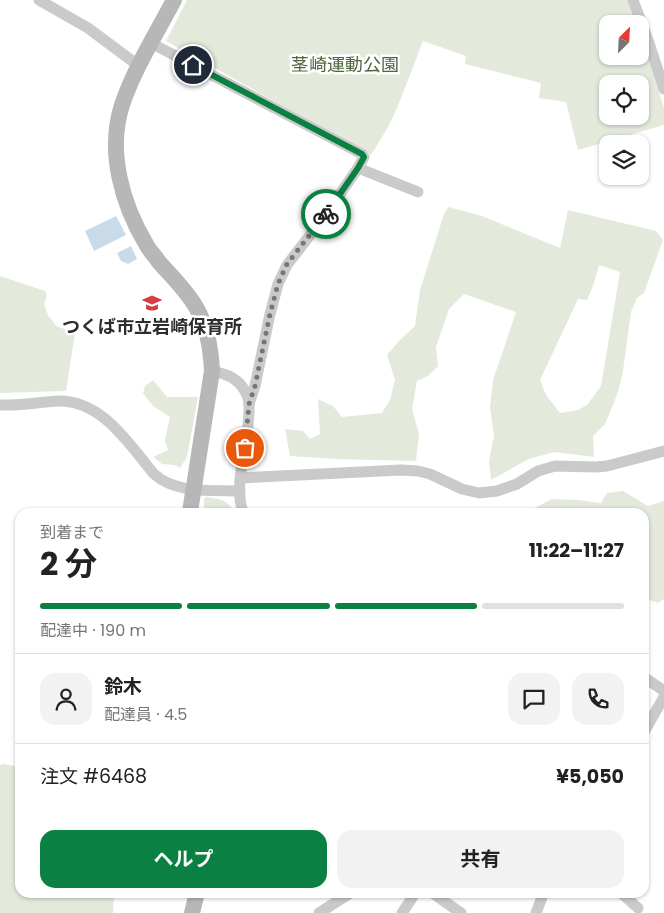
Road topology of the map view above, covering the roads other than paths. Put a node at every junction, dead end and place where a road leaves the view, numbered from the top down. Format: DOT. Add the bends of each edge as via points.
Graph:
graph roads {
  1 [pos="39,0"];
  2 [pos="174,0"];
  3 [pos="633,0"];
  4 [pos="151,43"];
  5 [pos="139,66"];
  6 [pos="664,89"];
  7 [pos="358,168"];
  8 [pos="418,192"];
  9 [pos="212,371"];
  10 [pos="249,404"];
  11 [pos="0,405"];
  12 [pos="664,451"];
  13 [pos="241,478"];
  14 [pos="194,489"];
  15 [pos="240,491"];
  16 [pos="191,508"];
  17 [pos="242,508"];
  18 [pos="649,680"];
  19 [pos="664,691"];
  20 [pos="664,698"];
  21 [pos="649,724"];
  22 [pos="196,898"];
  23 [pos="343,898"];
  24 [pos="412,898"];
  25 [pos="440,898"];
  26 [pos="542,898"];
  27 [pos="627,898"];
  28 [pos="638,908"];
  29 [pos="192,913"];
  30 [pos="319,913"];
  31 [pos="402,913"];
  32 [pos="461,913"];
  33 [pos="536,913"];
  1 -- 5 [label="street" via="88,28"];
  2 -- 4 [label="street"];
  3 -- 6 [label="street"];
  4 -- 5 [label="street"];
  4 -- 7 [label="street" via="362,154 364,157"];
  5 -- 9 [label="street" via="118,122 116,144 120,180 146,246 197,308 208,339"];
  7 -- 8 [label="street"];
  7 -- 10 [label="street" via="287,264 278,284"];
  9 -- 10 [label="street" via="235,379 247,394"];
  9 -- 14 [label="street"];
  10 -- 13 [label="street"];
  11 -- 14 [label="street" via="76,403 104,418 119,431 160,479"];
  12 -- 13 [label="street" via="608,466 555,466 538,471 517,484 479,493 418,471"];
  13 -- 15 [label="street"];
  14 -- 15 [label="street"];
  14 -- 16 [label="street"];
  15 -- 17 [label="street"];
  18 -- 19 [label="street"];
  20 -- 21 [label="street"];
  22 -- 29 [label="street"];
  23 -- 30 [label="street"];
  24 -- 31 [label="street"];
  25 -- 32 [label="street"];
  26 -- 33 [label="street"];
  27 -- 28 [label="street"];
}
